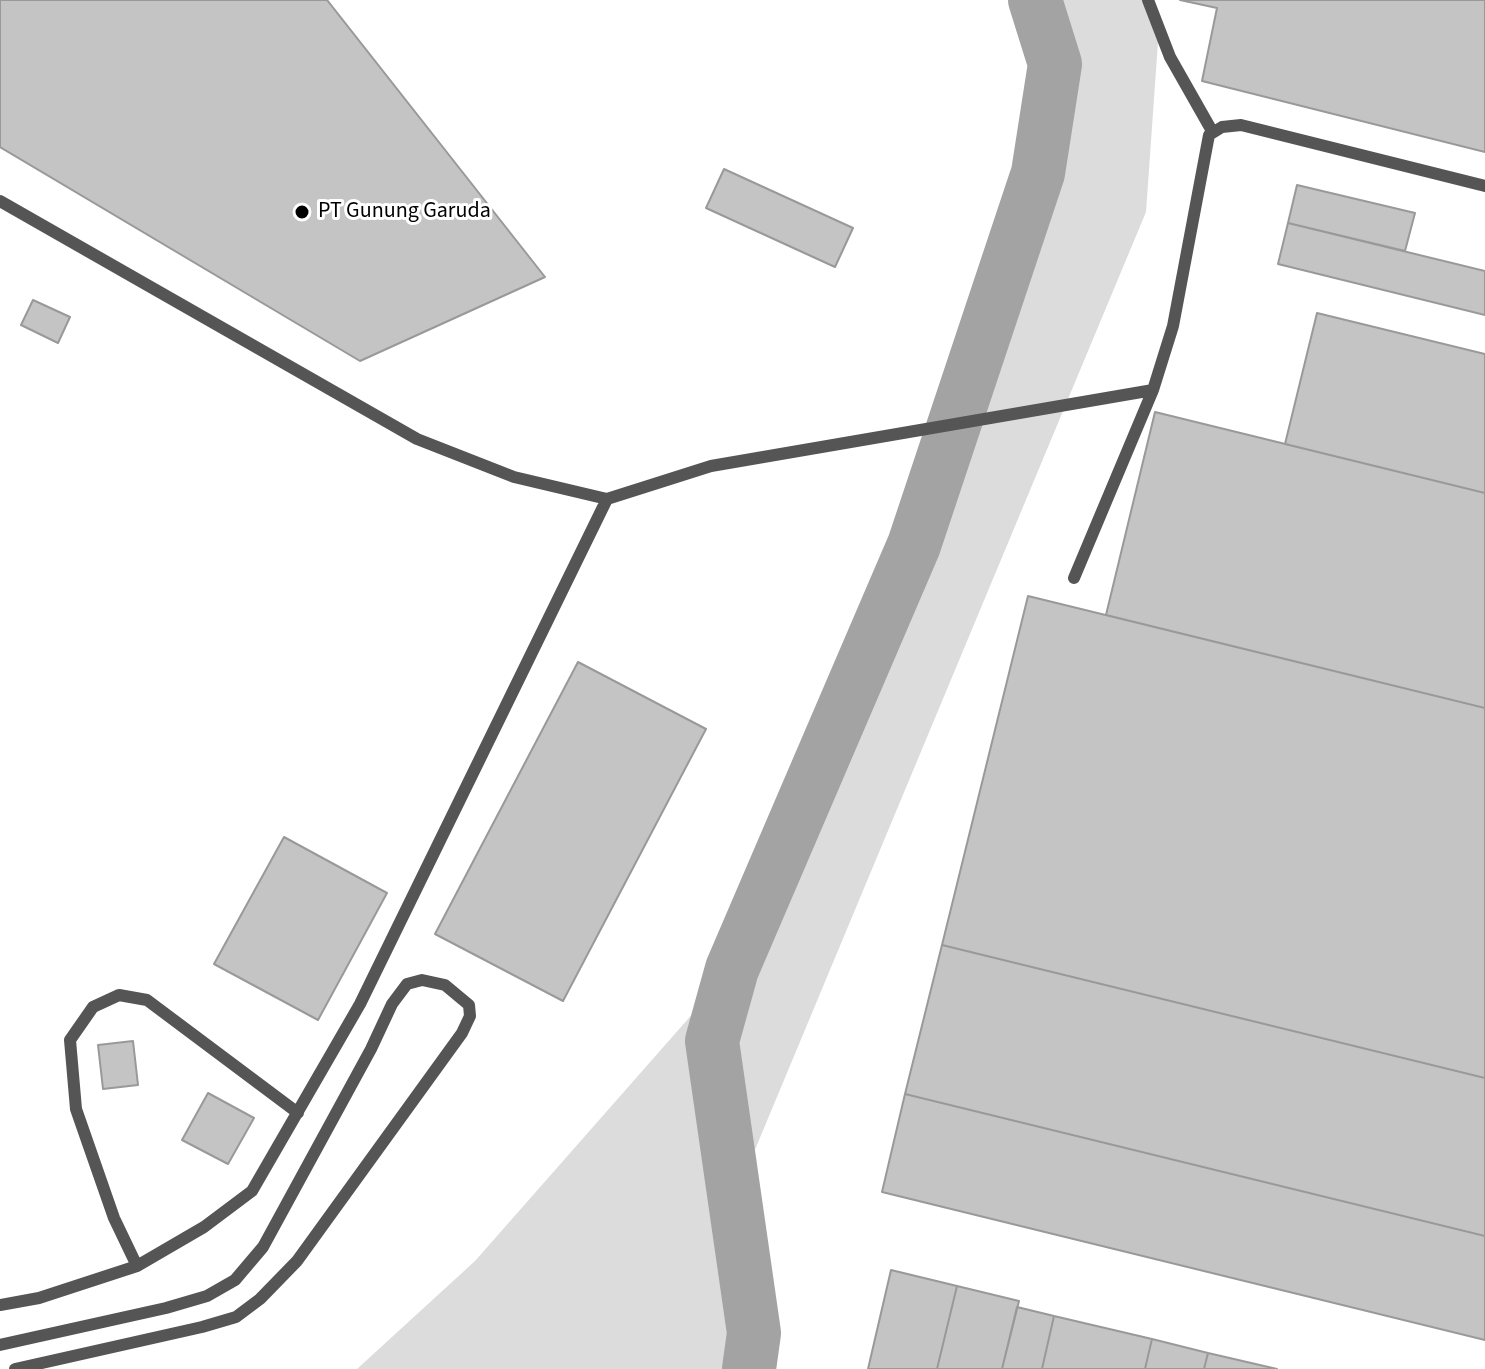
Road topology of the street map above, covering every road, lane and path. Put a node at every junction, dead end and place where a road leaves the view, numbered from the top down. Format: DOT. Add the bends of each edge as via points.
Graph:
graph roads {
  1 [pos="1148,0"];
  2 [pos="1212,131"];
  3 [pos="1485,186"];
  4 [pos="0,201"];
  5 [pos="1153,390"];
  6 [pos="607,499"];
  7 [pos="1074,578"];
  8 [pos="298,1113"];
  9 [pos="137,1266"];
  10 [pos="0,1305"];
  11 [pos="0,1345"];
  12 [pos="15,1369"];
  1 -- 2 [label="lane" via="1170,57"];
  2 -- 3 [label="lane" via="1241,125"];
  2 -- 5 [label="lane" via="1173,326"];
  4 -- 6 [label="lane" via="417,439 514,477"];
  5 -- 6 [label="lane" via="711,466"];
  5 -- 7 [label="lane"];
  6 -- 8 [label="lane" via="360,1004"];
  8 -- 9 [label="lane" via="252,1191"];
  8 -- 9 [label="lane" via="147,1000 119,995 93,1007 70,1040 76,1109 114,1218"];
  9 -- 10 [label="lane"];
  11 -- 12 [label="lane" via="166,1308 207,1296 235,1280 263,1247 407,984 422,980 445,985 469,1005 462,1033 297,1261 260,1299 236,1317 202,1327"];
}
